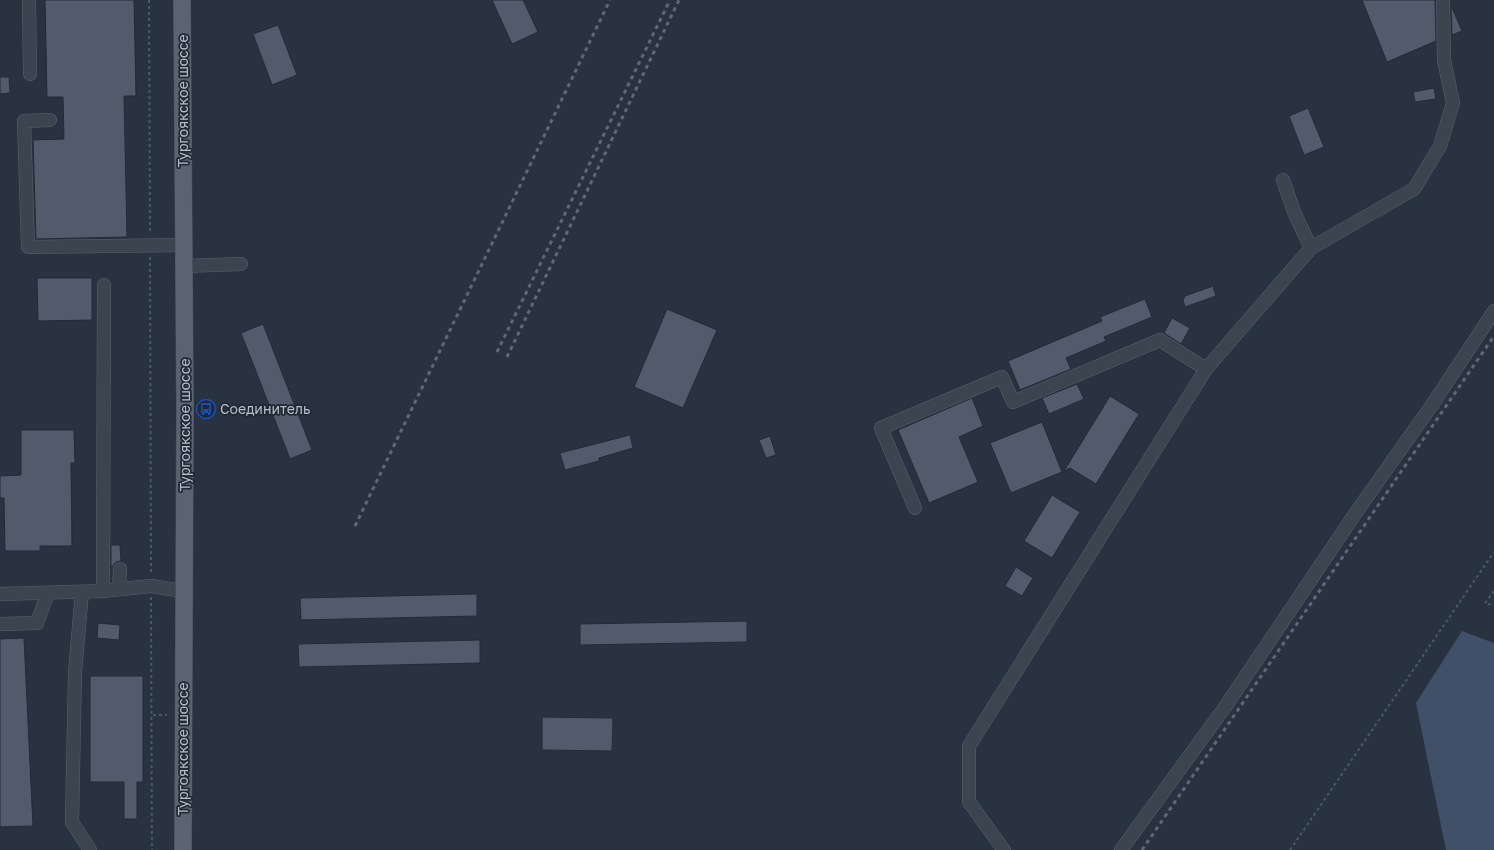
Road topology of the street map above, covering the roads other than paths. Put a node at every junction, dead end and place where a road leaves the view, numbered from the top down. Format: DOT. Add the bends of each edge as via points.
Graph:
graph roads {
  1 [pos="29,0"];
  2 [pos="182,0"];
  3 [pos="1444,0"];
  4 [pos="30,74"];
  5 [pos="50,120"];
  6 [pos="1283,180"];
  7 [pos="184,245"];
  8 [pos="1310,248"];
  9 [pos="241,264"];
  10 [pos="184,266"];
  11 [pos="104,285"];
  12 [pos="1494,310"];
  13 [pos="1206,369"];
  14 [pos="915,508"];
  15 [pos="120,569"];
  16 [pos="119,589"];
  17 [pos="103,591"];
  18 [pos="183,591"];
  19 [pos="82,592"];
  20 [pos="48,593"];
  21 [pos="0,594"];
  22 [pos="0,624"];
  23 [pos="90,850"];
  24 [pos="182,850"];
  25 [pos="1004,850"];
  26 [pos="1121,850"];
  1 -- 4 [label="lane"];
  2 -- 7 [label="main road, Тургоякское шоссе"];
  3 -- 8 [label="lane" via="1444,60 1453,103 1440,146 1414,189"];
  5 -- 7 [label="lane" via="24,121 28,247"];
  6 -- 8 [label="lane"];
  7 -- 10 [label="main road, Тургоякское шоссе"];
  8 -- 13 [label="lane"];
  9 -- 10 [label="lane"];
  10 -- 18 [label="main road, Тургоякское шоссе"];
  11 -- 17 [label="lane"];
  12 -- 26 [label="lane" via="1225,707"];
  13 -- 14 [label="lane" via="1160,340 1013,402 1002,377 881,428"];
  13 -- 25 [label="lane" via="969,746 969,802"];
  15 -- 16 [label="lane"];
  16 -- 17 [label="lane"];
  16 -- 18 [label="lane" via="151,586"];
  17 -- 19 [label="lane"];
  18 -- 24 [label="main road, Тургоякское шоссе"];
  19 -- 20 [label="lane"];
  19 -- 23 [label="lane" via="75,672 72,822"];
  20 -- 21 [label="lane"];
  20 -- 22 [label="lane" via="37,623"];
}
